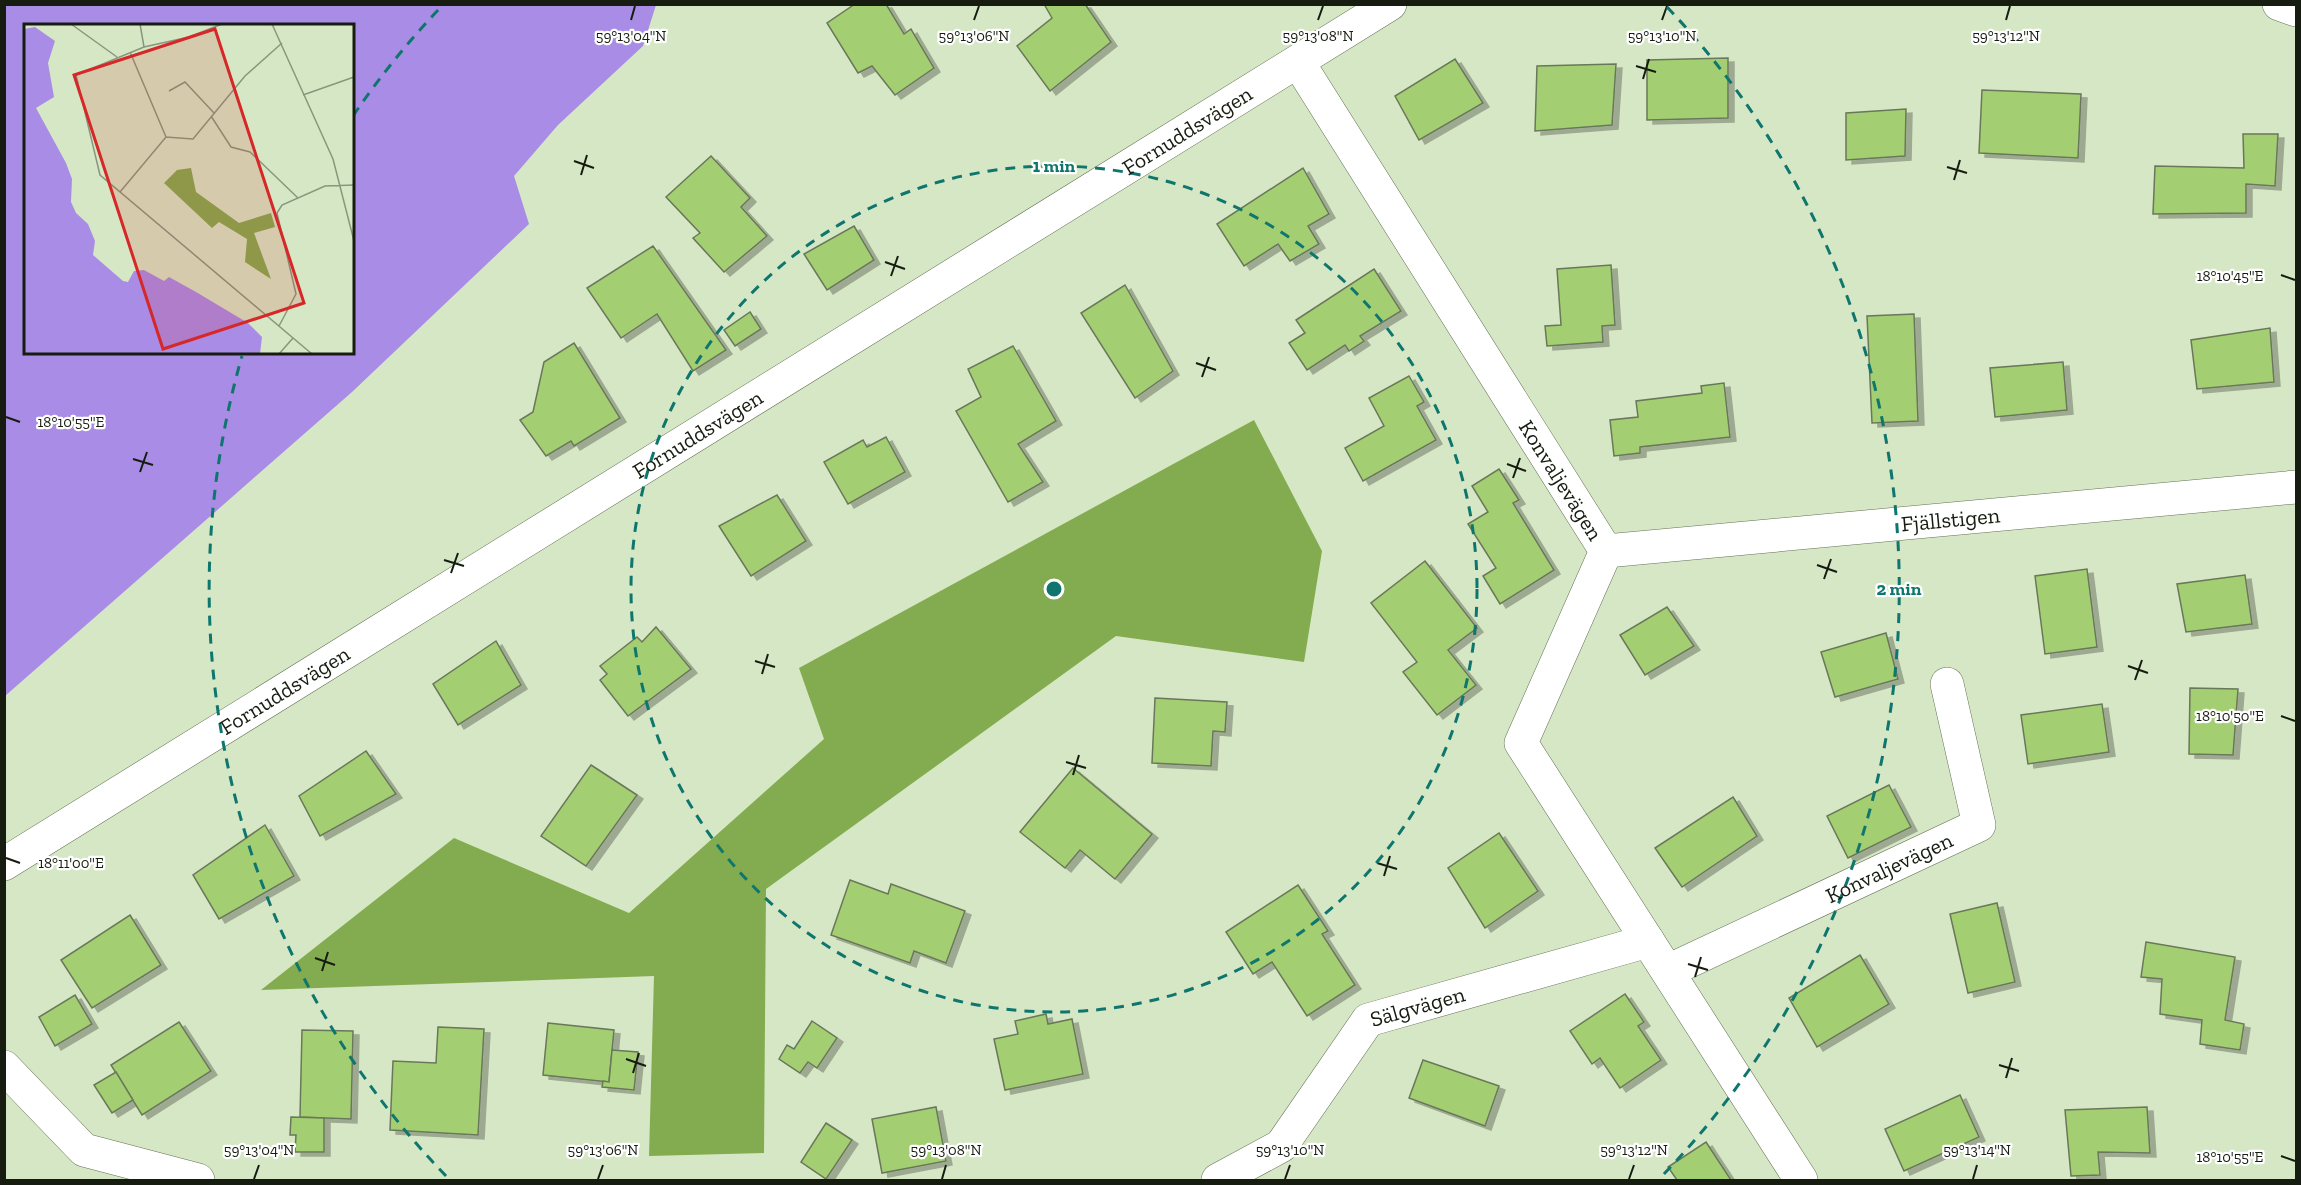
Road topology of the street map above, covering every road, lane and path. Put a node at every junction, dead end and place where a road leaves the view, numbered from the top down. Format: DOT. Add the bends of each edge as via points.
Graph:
graph roads {
  1 [pos="1390,4"];
  2 [pos="2279,4"];
  3 [pos="2296,10"];
  4 [pos="1298,62"];
  5 [pos="2296,487"];
  6 [pos="1606,551"];
  7 [pos="1947,684"];
  8 [pos="4,864"];
  9 [pos="1648,941"];
  10 [pos="1668,971"];
  11 [pos="4,1067"];
  12 [pos="198,1180"];
  13 [pos="1218,1180"];
  14 [pos="1801,1180"];
  1 -- 4 [label="street, Fornuddsvägen"];
  2 -- 3 [label="street"];
  4 -- 6 [label="street, Konvaljevägen"];
  4 -- 8 [label="street, Fornuddsvägen"];
  5 -- 6 [label="street, Fjällstigen"];
  6 -- 9 [label="street, Konvaljevägen" via="1521,743"];
  7 -- 10 [label="street, Konvaljevägen" via="1979,825"];
  9 -- 10 [label="street, Konvaljevägen"];
  9 -- 13 [label="street, Sälgvägen" via="1368,1020 1281,1146"];
  10 -- 14 [label="street, Konvaljevägen"];
  11 -- 12 [label="street" via="84,1150"];
}
